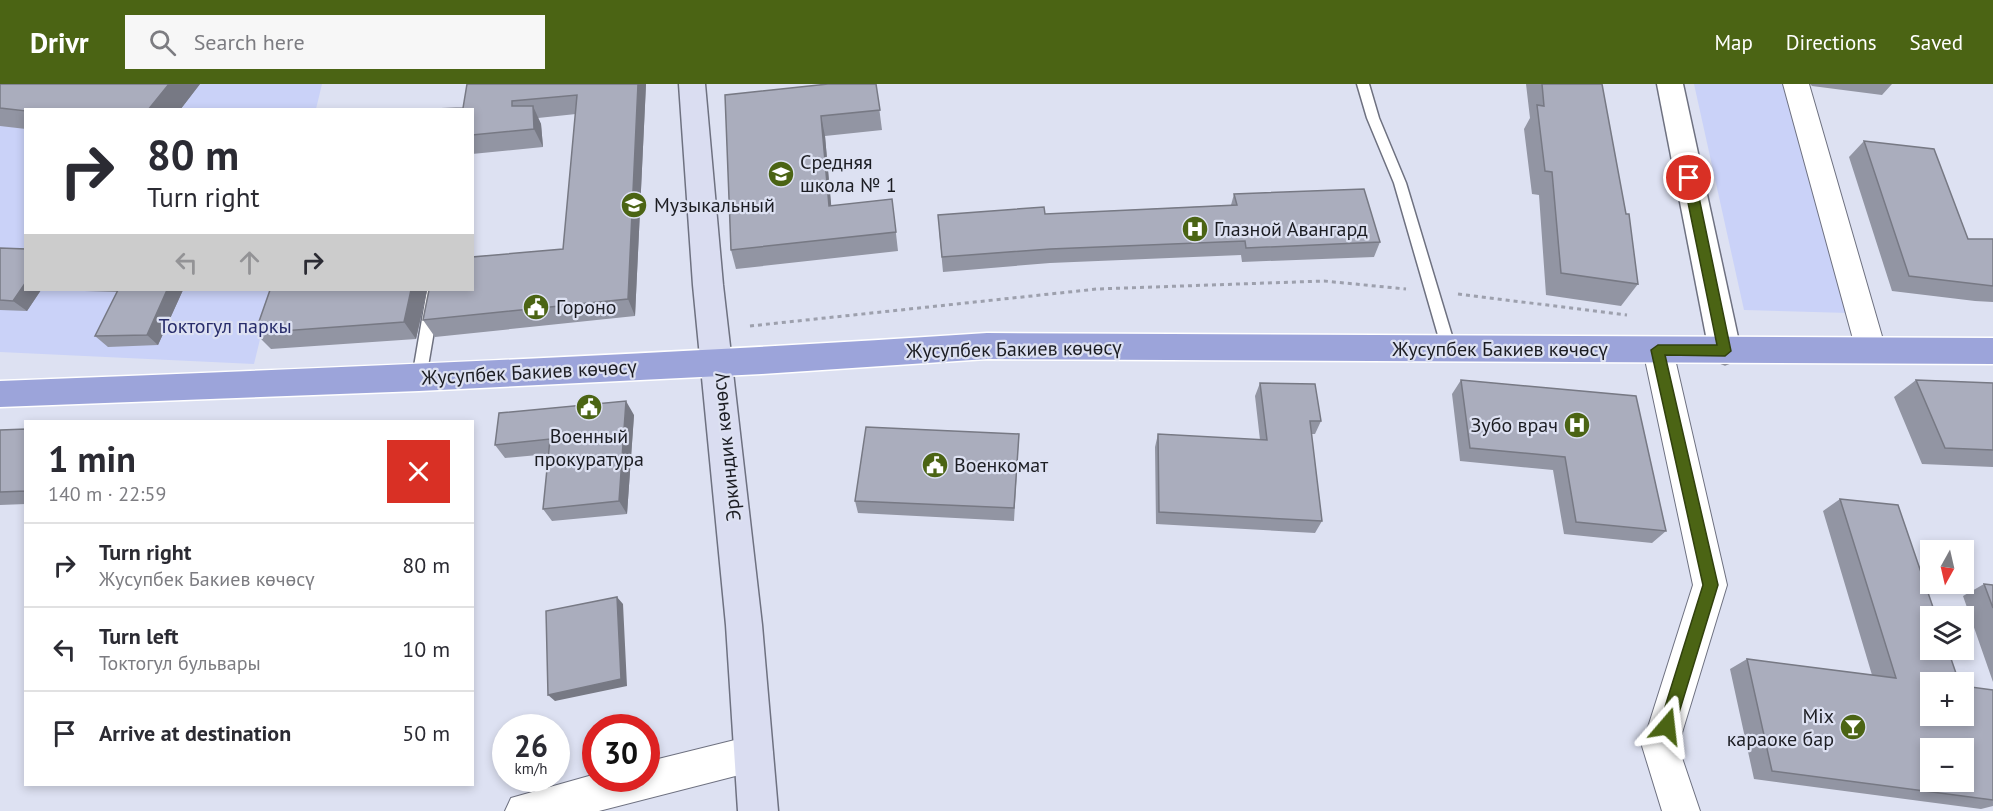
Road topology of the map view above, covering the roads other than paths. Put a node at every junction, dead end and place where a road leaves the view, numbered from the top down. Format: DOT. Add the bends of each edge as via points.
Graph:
graph roads {
  1 [pos="692,84"];
  2 [pos="1363,84"];
  3 [pos="1670,84"];
  4 [pos="1796,84"];
  5 [pos="434,291"];
  6 [pos="1449,349"];
  7 [pos="1658,350"];
  8 [pos="1871,350"];
  9 [pos="1725,351"];
  10 [pos="1993,351"];
  11 [pos="717,363"];
  12 [pos="419,378"];
  13 [pos="0,394"];
  14 [pos="755,753"];
  15 [pos="524,811"];
  16 [pos="758,811"];
  17 [pos="1681,811"];
  1 -- 11 [label="main road, Эркиндик көчөсү"];
  2 -- 6 [label="lane" via="1400,183"];
  3 -- 9 [label="street"];
  4 -- 8 [label="street"];
  5 -- 12 [label="lane"];
  6 -- 7 [label="highway, Жусупбек Бакиев көчөсү"];
  6 -- 11 [label="highway, Жусупбек Бакиев көчөсү" via="987,346"];
  7 -- 9 [label="highway, Жусупбек Бакиев көчөсү"];
  7 -- 17 [label="street" via="1710,585 1660,746"];
  8 -- 9 [label="highway, Жусупбек Бакиев көчөсү"];
  8 -- 10 [label="highway, Жусупбек Бакиев көчөсү"];
  11 -- 12 [label="highway, Жусупбек Бакиев көчөсү"];
  11 -- 14 [label="main road, Эркиндик көчөсү"];
  12 -- 13 [label="highway, Жусупбек Бакиев көчөсү"];
  14 -- 15 [label="street"];
  14 -- 16 [label="main road, Эркиндик көчөсү"];
}
